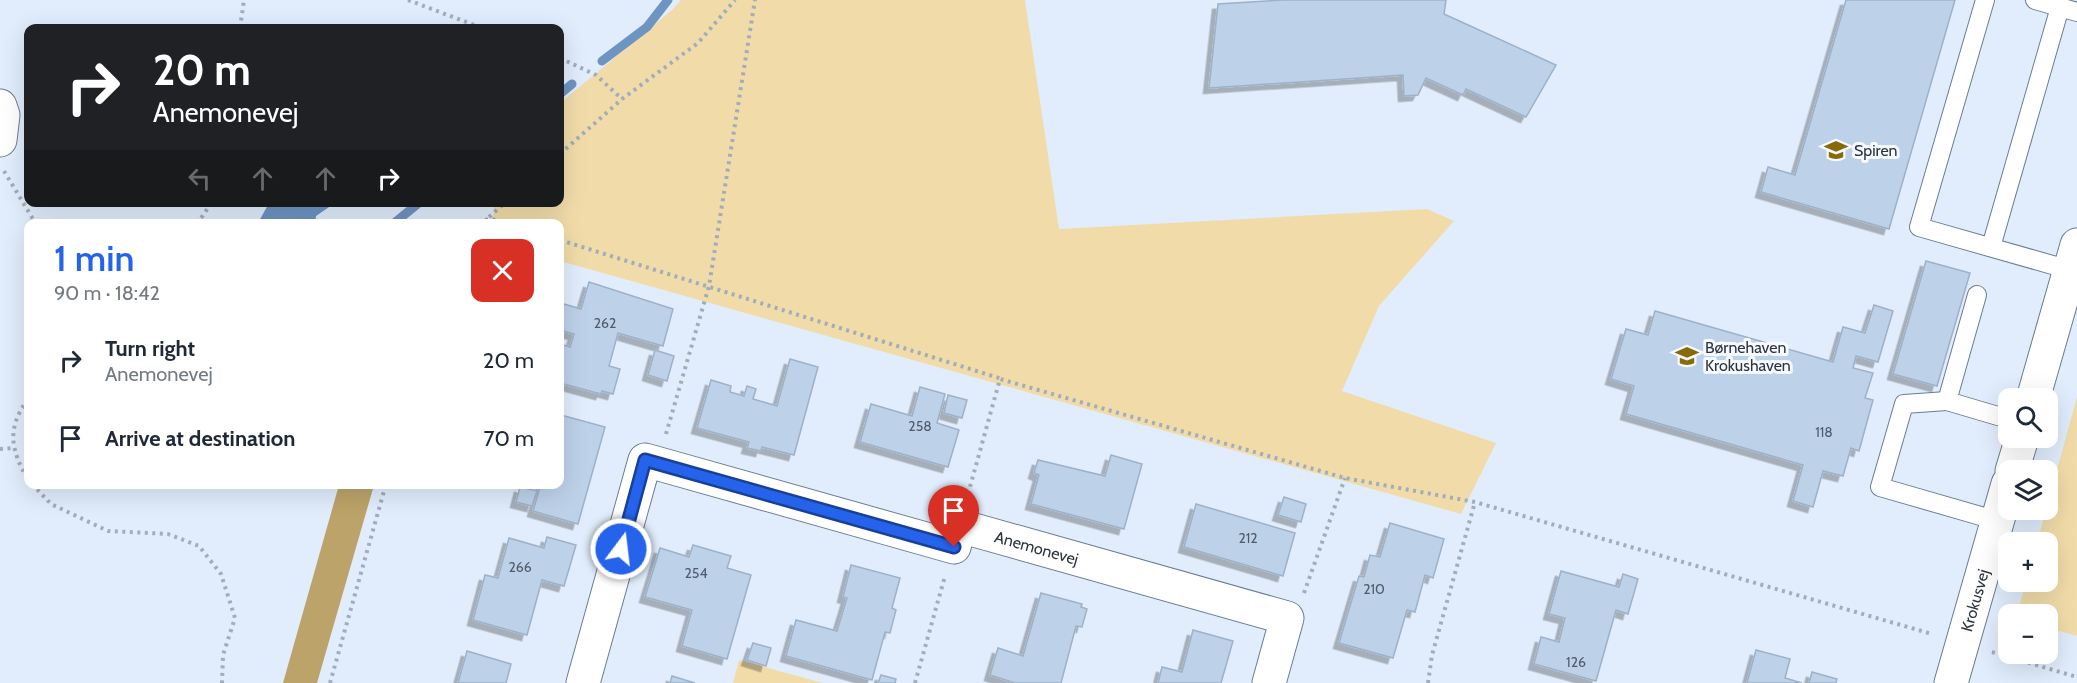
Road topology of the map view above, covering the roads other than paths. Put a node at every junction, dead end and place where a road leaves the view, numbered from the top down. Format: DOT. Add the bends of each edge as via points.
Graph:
graph roads {
  1 [pos="1985,0"];
  2 [pos="2035,0"];
  3 [pos="2069,10"];
  4 [pos="0,106"];
  5 [pos="0,140"];
  6 [pos="1991,247"];
  7 [pos="2073,258"];
  8 [pos="1977,296"];
  9 [pos="2036,388"];
  10 [pos="1947,401"];
  11 [pos="1998,416"];
  12 [pos="1998,521"];
  13 [pos="583,683"];
  14 [pos="1269,683"];
  15 [pos="1951,683"];
  1 -- 6 [label="lane" via="1919,227"];
  2 -- 3 [label="lane"];
  3 -- 6 [label="lane"];
  4 -- 5 [label="street"];
  6 -- 7 [label="lane"];
  7 -- 9 [label="street"];
  8 -- 10 [label="lane"];
  10 -- 11 [label="lane"];
  10 -- 12 [label="lane" via="1904,404 1880,487"];
  12 -- 15 [label="street, Krokusvej"];
  13 -- 14 [label="street, Anemonevej" via="645,460 1287,618"];
}
